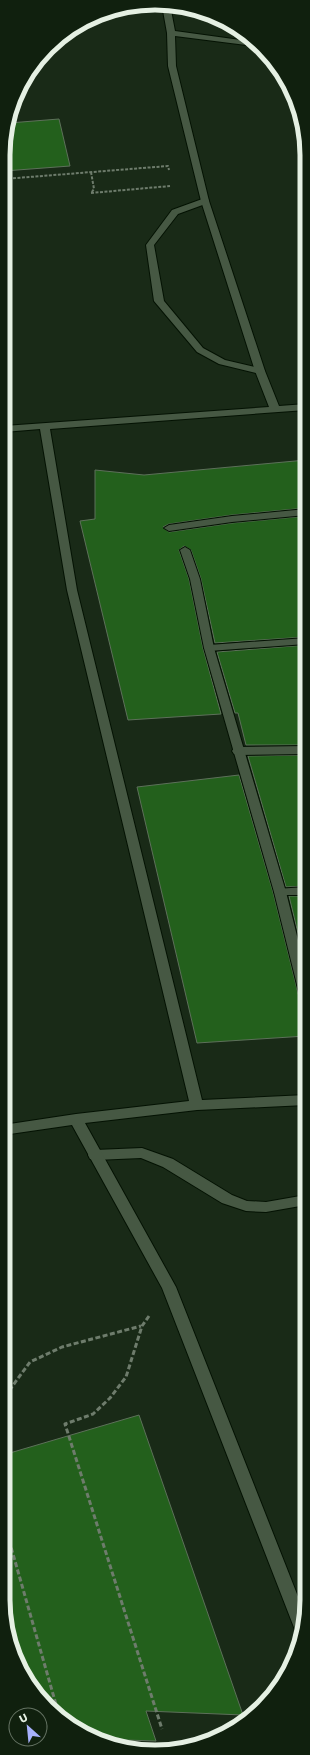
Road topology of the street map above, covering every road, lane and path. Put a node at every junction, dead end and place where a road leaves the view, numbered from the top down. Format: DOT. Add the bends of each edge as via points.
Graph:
graph roads {
  1 [pos="167,10"];
  2 [pos="172,33"];
  3 [pos="249,44"];
  4 [pos="91,172"];
  5 [pos="170,173"];
  6 [pos="10,179"];
  7 [pos="174,186"];
  8 [pos="205,201"];
  9 [pos="260,371"];
  10 [pos="300,407"];
  11 [pos="275,409"];
  12 [pos="45,427"];
  13 [pos="10,429"];
  14 [pos="300,513"];
  15 [pos="169,528"];
  16 [pos="185,550"];
  17 [pos="300,641"];
  18 [pos="210,648"];
  19 [pos="300,750"];
  20 [pos="238,751"];
  21 [pos="300,891"];
  22 [pos="280,892"];
  23 [pos="300,973"];
  24 [pos="300,1100"];
  25 [pos="197,1105"];
  26 [pos="76,1119"];
  27 [pos="10,1129"];
  28 [pos="95,1155"];
  29 [pos="300,1201"];
  30 [pos="169,1288"];
  31 [pos="142,1326"];
  32 [pos="10,1390"];
  33 [pos="10,1544"];
  34 [pos="299,1620"];
  35 [pos="57,1707"];
  36 [pos="162,1729"];
  1 -- 2 [label="street"];
  2 -- 3 [label="street"];
  2 -- 8 [label="street" via="172,66"];
  4 -- 5 [label="path" via="168,166"];
  4 -- 6 [label="path"];
  4 -- 7 [label="path" via="94,189 90,193"];
  8 -- 9 [label="street"];
  8 -- 9 [label="street" via="175,212 150,245 159,301 200,350 222,362"];
  9 -- 11 [label="street"];
  10 -- 11 [label="street"];
  11 -- 12 [label="street"];
  12 -- 13 [label="street"];
  12 -- 25 [label="street" via="72,590"];
  14 -- 15 [label="street"];
  16 -- 18 [label="street" via="195,579"];
  17 -- 18 [label="street"];
  18 -- 20 [label="street"];
  19 -- 20 [label="street"];
  20 -- 22 [label="street"];
  21 -- 22 [label="street"];
  22 -- 23 [label="street"];
  24 -- 25 [label="street"];
  25 -- 26 [label="street"];
  26 -- 27 [label="street"];
  26 -- 28 [label="street"];
  28 -- 29 [label="street" via="142,1153 168,1163 227,1199 246,1206 266,1207"];
  28 -- 30 [label="street"];
  30 -- 31 [label="path"];
  30 -- 34 [label="street"];
  31 -- 32 [label="path" via="62,1347 30,1362"];
  31 -- 36 [label="path" via="126,1377 110,1398 93,1414 65,1424"];
  33 -- 35 [label="path"];
}
